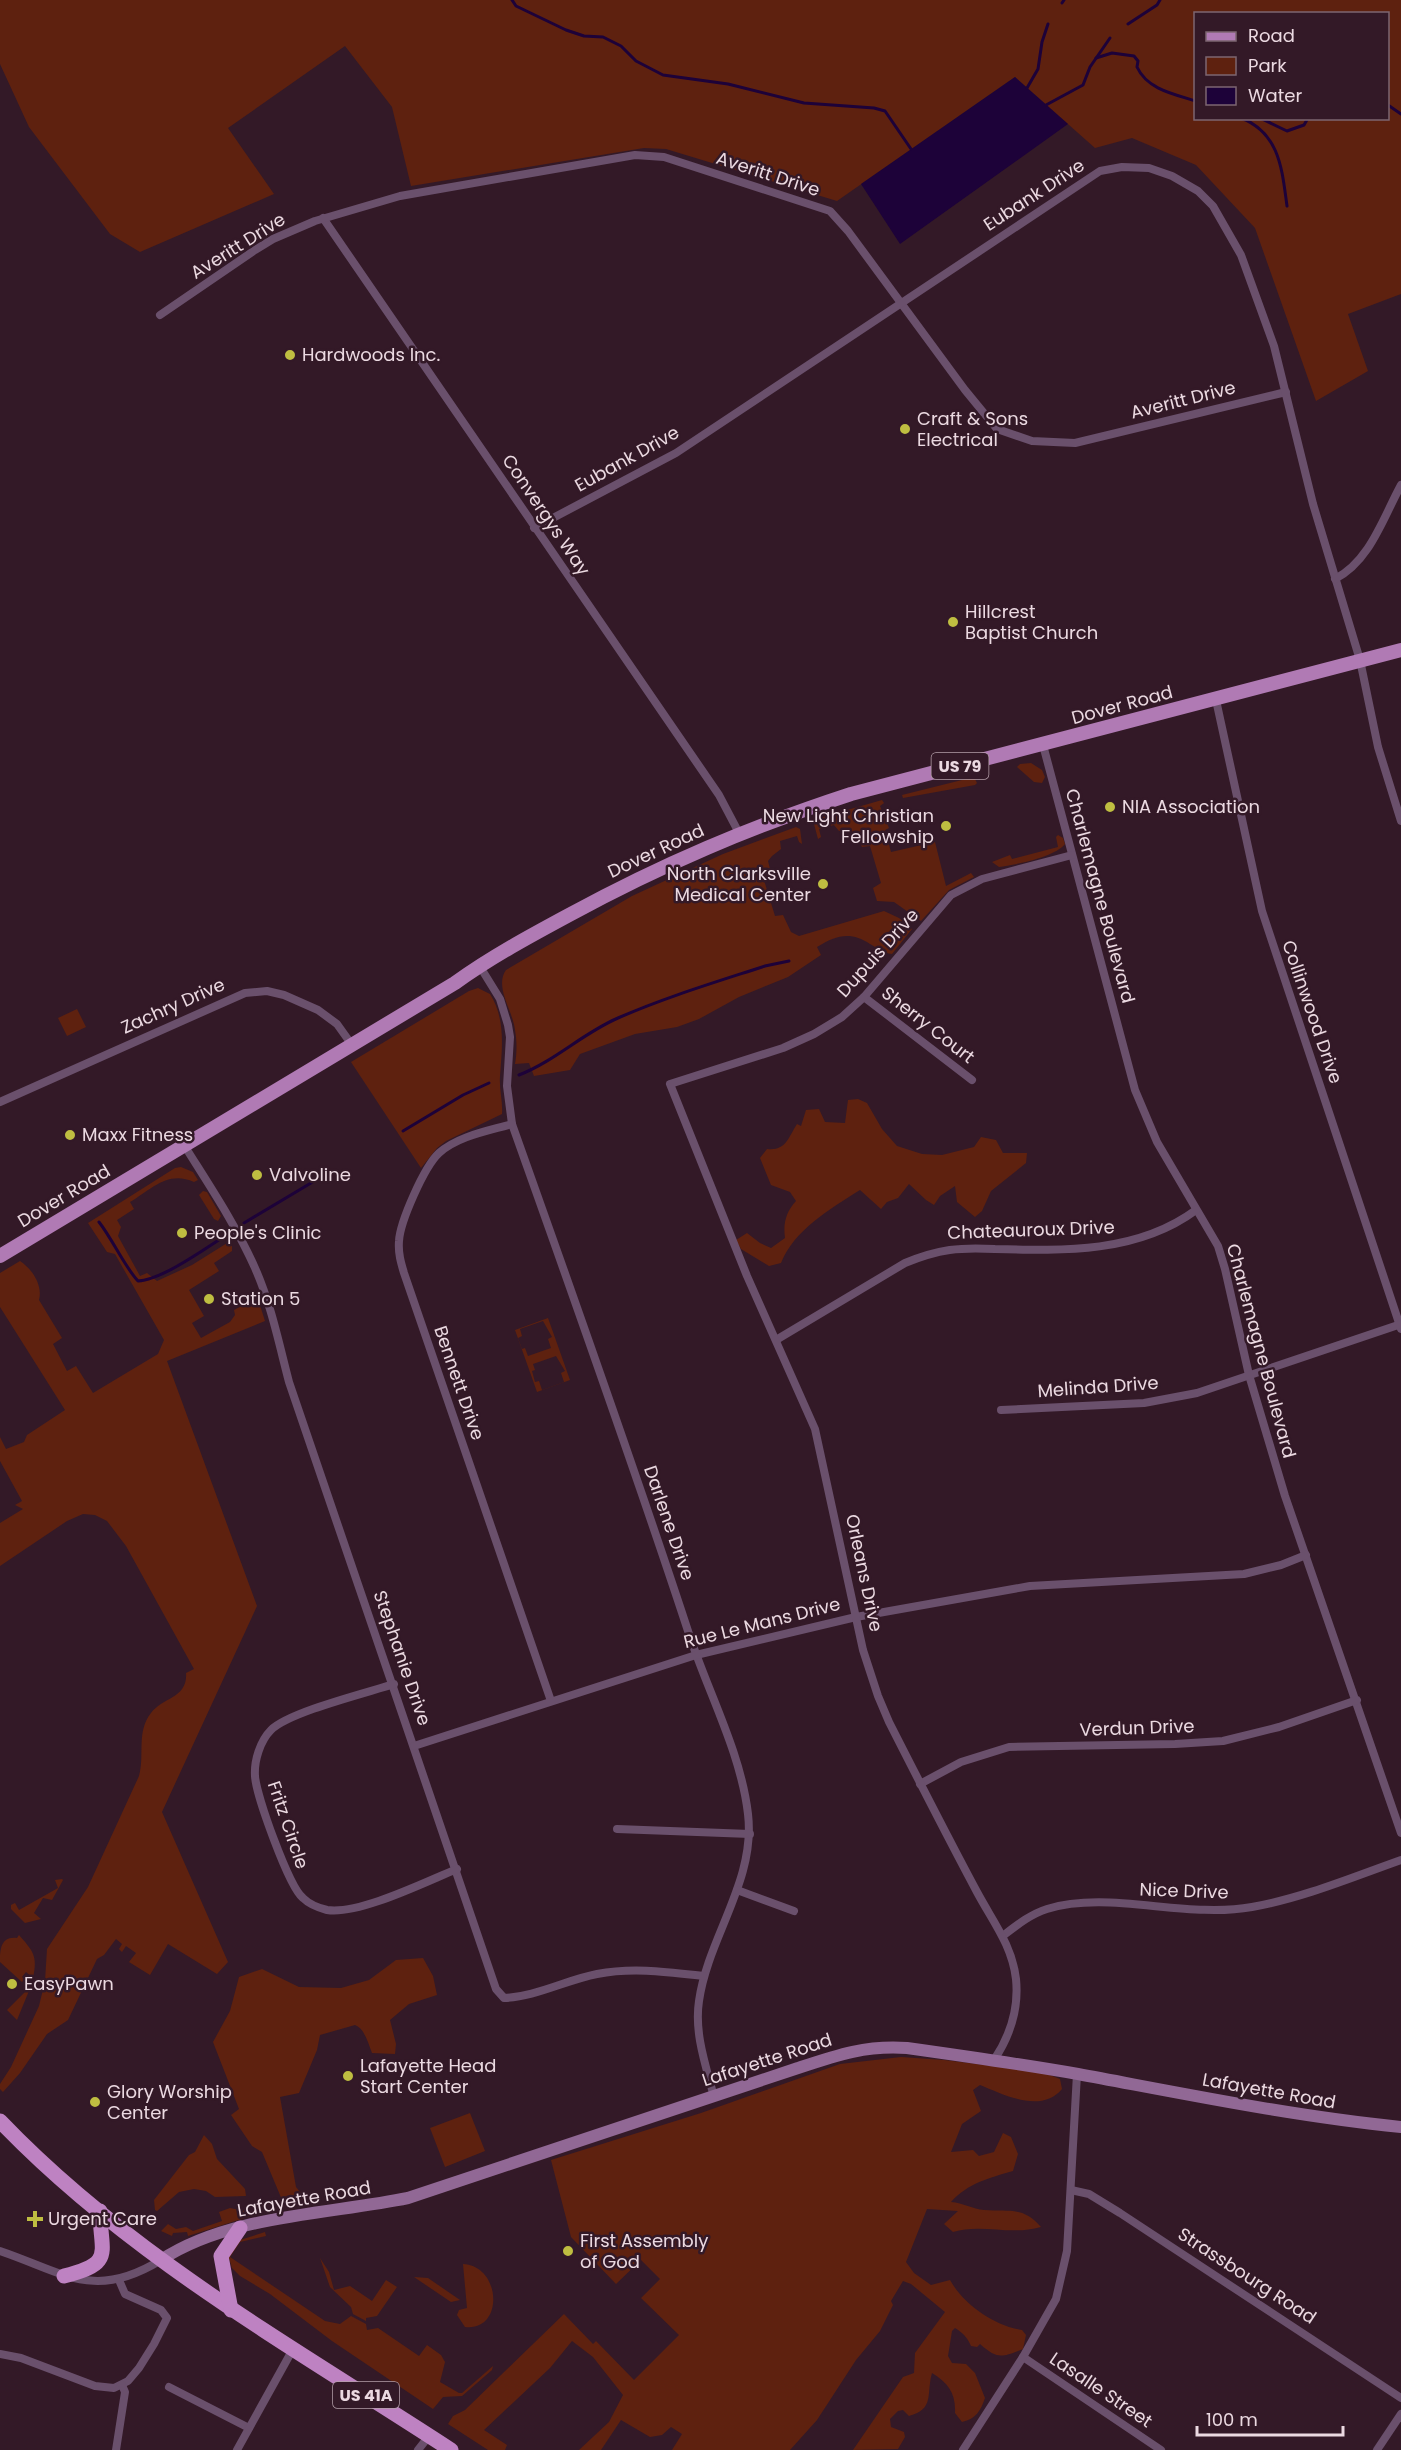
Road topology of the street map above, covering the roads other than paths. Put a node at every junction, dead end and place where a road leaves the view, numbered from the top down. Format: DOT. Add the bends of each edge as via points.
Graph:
graph roads {
  1 [pos="323,218"];
  2 [pos="900,302"];
  3 [pos="160,315"];
  4 [pos="1286,392"];
  5 [pos="1401,485"];
  6 [pos="534,528"];
  7 [pos="1335,579"];
  8 [pos="1401,650"];
  9 [pos="1360,660"];
  10 [pos="1216,700"];
  11 [pos="1044,745"];
  12 [pos="1401,821"];
  13 [pos="739,833"];
  14 [pos="1072,855"];
  15 [pos="479,965"];
  16 [pos="864,997"];
  17 [pos="352,1045"];
  18 [pos="972,1080"];
  19 [pos="670,1084"];
  20 [pos="0,1102"];
  21 [pos="512,1124"];
  22 [pos="184,1145"];
  23 [pos="1196,1210"];
  24 [pos="0,1256"];
  25 [pos="1401,1326"];
  26 [pos="776,1340"];
  27 [pos="1249,1375"];
  28 [pos="1001,1410"];
  29 [pos="1306,1555"];
  30 [pos="856,1617"];
  31 [pos="696,1655"];
  32 [pos="394,1684"];
  33 [pos="1357,1700"];
  34 [pos="551,1701"];
  35 [pos="414,1746"];
  36 [pos="920,1784"];
  37 [pos="617,1829"];
  38 [pos="1401,1833"];
  39 [pos="750,1834"];
  40 [pos="1401,1860"];
  41 [pos="457,1869"];
  42 [pos="737,1890"];
  43 [pos="794,1911"];
  44 [pos="1004,1935"];
  45 [pos="703,1976"];
  46 [pos="994,2060"];
  47 [pos="1077,2074"];
  48 [pos="714,2097"];
  49 [pos="0,2121"];
  50 [pos="1401,2127"];
  51 [pos="1071,2190"];
  52 [pos="100,2211"];
  53 [pos="240,2228"];
  54 [pos="0,2251"];
  55 [pos="161,2260"];
  56 [pos="64,2276"];
  57 [pos="119,2280"];
  58 [pos="231,2310"];
  59 [pos="293,2349"];
  60 [pos="0,2354"];
  61 [pos="1023,2357"];
  62 [pos="122,2385"];
  63 [pos="170,2387"];
  64 [pos="1401,2398"];
  65 [pos="1401,2414"];
  66 [pos="249,2428"];
  67 [pos="429,2436"];
  68 [pos="116,2450"];
  69 [pos="237,2450"];
  70 [pos="418,2450"];
  71 [pos="451,2450"];
  72 [pos="963,2450"];
  73 [pos="1161,2450"];
  74 [pos="1377,2450"];
  1 -- 2 [label="street, Averitt Drive" via="400,196 634,155 664,157 830,211"];
  1 -- 3 [label="street, Averitt Drive" via="273,239"];
  1 -- 6 [label="street, Convergys Way"];
  2 -- 4 [label="street, Averitt Drive" via="997,429 1032,441 1075,443"];
  2 -- 4 [label="street, Eubank Drive" via="1100,171 1149,168 1198,191 1219,216 1241,255"];
  2 -- 6 [label="street, Eubank Drive" via="676,453"];
  4 -- 7 [label="street, Eubank Drive"];
  5 -- 7 [label="street" via="1357,563"];
  6 -- 13 [label="street, Convergys Way" via="719,795"];
  7 -- 9 [label="street, Eubank Drive"];
  8 -- 9 [label="main road, Dover Road / US 79"];
  9 -- 10 [label="main road, Dover Road / US 79"];
  9 -- 12 [label="street, Eubank Drive" via="1378,747"];
  10 -- 11 [label="main road, Dover Road / US 79"];
  10 -- 25 [label="street, Collinwood Drive" via="1260,905"];
  11 -- 13 [label="main road, Dover Road / US 79" via="851,794"];
  11 -- 14 [label="street, Charlemagne Boulevard"];
  13 -- 15 [label="main road, Dover Road / US 79" via="616,889"];
  14 -- 16 [label="street, Dupuis Drive" via="962,888"];
  14 -- 23 [label="street, Charlemagne Boulevard" via="1135,1090 1157,1142"];
  15 -- 17 [label="main road, Dover Road / US 79"];
  15 -- 21 [label="street, Darlene Drive" via="500,999 508,1024 507,1086"];
  16 -- 18 [label="street, Sherry Court"];
  16 -- 19 [label="street, Dupuis Drive" via="842,1017 783,1048"];
  17 -- 20 [label="street, Zachry Drive" via="337,1024 318,1010 267,991 245,993"];
  17 -- 22 [label="main road, Dover Road / US 79"];
  19 -- 26 [label="street, Orleans Drive"];
  21 -- 31 [label="street, Darlene Drive"];
  21 -- 34 [label="street, Bennett Drive" via="459,1141 438,1154 424,1175 400,1233 399,1253"];
  22 -- 24 [label="main road, Dover Road / US 79"];
  22 -- 32 [label="street, Stephanie Drive" via="255,1268 289,1382"];
  23 -- 26 [label="street, Chateauroux Drive" via="1151,1234 1099,1248 974,1247 926,1254"];
  23 -- 27 [label="street, Charlemagne Boulevard" via="1218,1246"];
  25 -- 27 [label="street, Melinda Drive"];
  26 -- 30 [label="street, Orleans Drive" via="815,1428"];
  27 -- 28 [label="street, Melinda Drive" via="1197,1393 1144,1403"];
  27 -- 29 [label="street, Charlemagne Boulevard"];
  29 -- 30 [label="street, Rue Le Mans Drive" via="1244,1574 1030,1586"];
  29 -- 33 [label="street, Charlemagne Boulevard"];
  30 -- 31 [label="street, Rue Le Mans Drive"];
  30 -- 36 [label="street, Orleans Drive" via="878,1696"];
  31 -- 34 [label="street, Rue Le Mans Drive"];
  31 -- 39 [label="street, Darlene Drive" via="741,1776"];
  32 -- 35 [label="street, Stephanie Drive"];
  32 -- 41 [label="street, Fritz Circle" via="286,1719 264,1739 256,1758 255,1779 283,1863 303,1899 328,1910 364,1905"];
  33 -- 36 [label="street, Verdun Drive" via="1223,1741 1009,1747 961,1762"];
  33 -- 38 [label="street, Charlemagne Boulevard"];
  34 -- 35 [label="street, Rue Le Mans Drive"];
  35 -- 41 [label="street, Stephanie Drive"];
  36 -- 44 [label="street, Orleans Drive"];
  37 -- 39 [label="street"];
  39 -- 42 [label="street, Darlene Drive"];
  40 -- 44 [label="street, Nice Drive" via="1252,1908 1195,1911 1092,1902 1047,1909"];
  41 -- 45 [label="street, Stephanie Drive" via="496,1989 504,1998 521,1998 572,1979 621,1970"];
  42 -- 43 [label="street"];
  42 -- 45 [label="street, Darlene Drive"];
  44 -- 46 [label="street, Orleans Drive" via="1016,1980 1016,2006 1006,2042"];
  45 -- 48 [label="street, Darlene Drive" via="698,2004 699,2034"];
  46 -- 47 [label="main road, Lafayette Road"];
  46 -- 48 [label="main road, Lafayette Road" via="880,2046 835,2056"];
  47 -- 50 [label="main road, Lafayette Road" via="1254,2108"];
  47 -- 51 [label="street"];
  48 -- 53 [label="main road, Lafayette Road" via="408,2198"];
  49 -- 52 [label="highway, US 41A"];
  51 -- 61 [label="street" via="1067,2251 1056,2299"];
  51 -- 64 [label="street, Strassbourg Road" via="1089,2194 1120,2212"];
  52 -- 55 [label="highway, US 41A"];
  52 -- 56 [label="highway" via="102,2255 87,2270"];
  53 -- 55 [label="main road, Lafayette Road" via="174,2251"];
  53 -- 58 [label="highway" via="221,2256"];
  54 -- 56 [label="street"];
  55 -- 57 [label="street"];
  55 -- 58 [label="highway, US 41A"];
  56 -- 57 [label="street" via="94,2282"];
  57 -- 62 [label="street" via="125,2294 161,2310 167,2318 145,2358"];
  58 -- 59 [label="highway, US 41A"];
  59 -- 66 [label="street"];
  59 -- 67 [label="highway, US 41A"];
  60 -- 62 [label="street" via="96,2386 109,2389"];
  61 -- 72 [label="street"];
  61 -- 73 [label="street, Lasalle Street"];
  62 -- 68 [label="street" via="125,2392"];
  63 -- 66 [label="street"];
  65 -- 74 [label="street"];
  66 -- 69 [label="street"];
  67 -- 70 [label="street"];
  67 -- 71 [label="highway, US 41A"];
}
